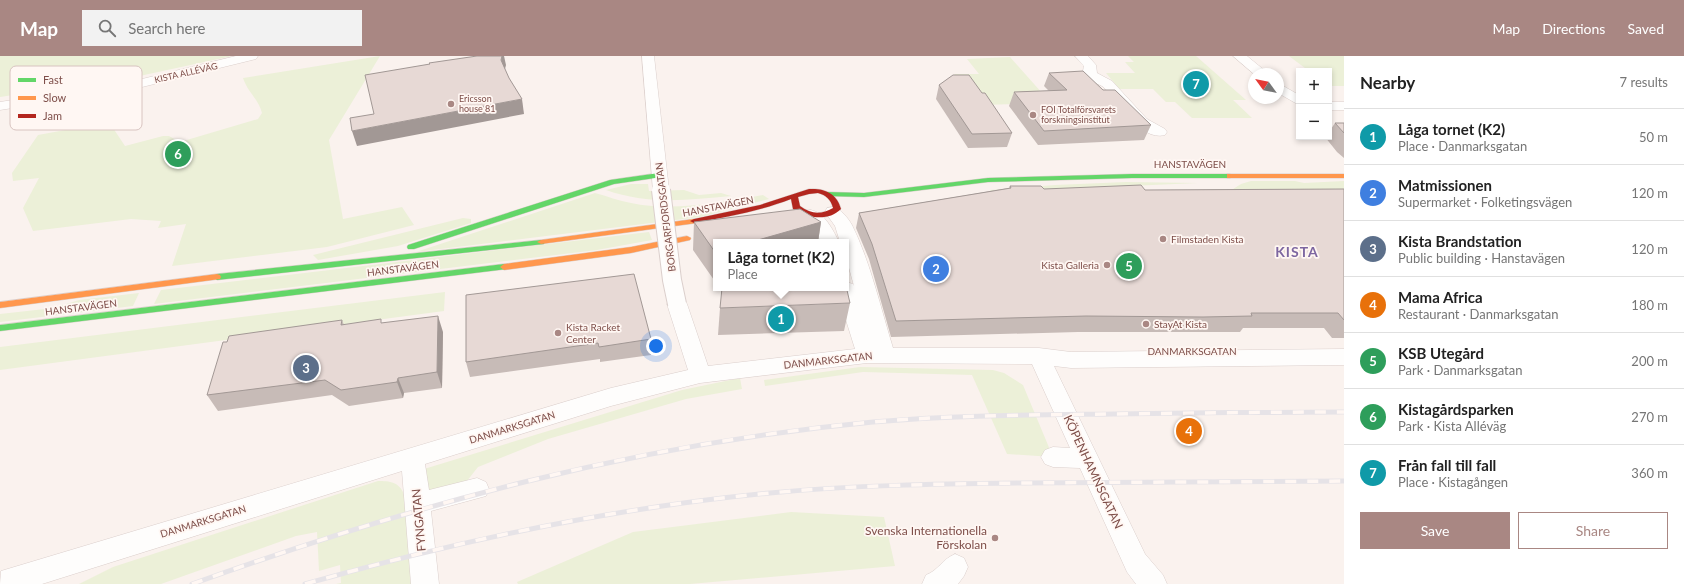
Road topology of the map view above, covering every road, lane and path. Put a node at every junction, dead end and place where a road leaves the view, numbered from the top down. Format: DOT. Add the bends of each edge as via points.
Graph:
graph roads {
  1 [pos="252,56"];
  2 [pos="648,56"];
  3 [pos="1082,56"];
  4 [pos="1240,56"];
  5 [pos="1255,68"];
  6 [pos="142,83"];
  7 [pos="1284,91"];
  8 [pos="1296,100"];
  9 [pos="10,104"];
  10 [pos="0,106"];
  11 [pos="1332,106"];
  12 [pos="1344,106"];
  13 [pos="1160,132"];
  14 [pos="1344,176"];
  15 [pos="1035,180"];
  16 [pos="660,183"];
  17 [pos="795,197"];
  18 [pos="863,205"];
  19 [pos="835,206"];
  20 [pos="803,215"];
  21 [pos="699,235"];
  22 [pos="828,239"];
  23 [pos="848,239"];
  24 [pos="849,240"];
  25 [pos="320,266"];
  26 [pos="152,286"];
  27 [pos="847,291"];
  28 [pos="0,304"];
  29 [pos="141,311"];
  30 [pos="0,328"];
  31 [pos="1344,350"];
  32 [pos="876,355"];
  33 [pos="1039,356"];
  34 [pos="1344,357"];
  35 [pos="700,375"];
  36 [pos="412,457"];
  37 [pos="1054,457"];
  38 [pos="1087,459"];
  39 [pos="477,489"];
  40 [pos="418,504"];
  41 [pos="1,584"];
  42 [pos="424,584"];
  43 [pos="1153,584"];
  1 -- 6 [label="street, KISTA ALLÉVÄG"];
  2 -- 16 [label="street, BORGARFJORDSGATAN"];
  3 -- 13 [label="street" via="1090,65 1090,75 1107,84 1142,122"];
  4 -- 5 [label="street"];
  7 -- 8 [label="street"];
  9 -- 10 [label="street, KISTA ALLÉVÄG"];
  11 -- 12 [label="street"];
  14 -- 15 [label="main road, HANSTAVÄGEN" via="1132,176"];
  15 -- 18 [label="main road, HANSTAVÄGEN"];
  15 -- 19 [label="main road, HANSTAVÄGEN" via="988,180 864,195"];
  16 -- 25 [label="main road" via="613,182 399,250"];
  16 -- 35 [label="street, BORGARFJORDSGATAN, bridge" via="672,280"];
  17 -- 19 [label="main road, HANSTAVÄGEN" via="813,191"];
  17 -- 20 [label="main road" via="796,206"];
  17 -- 25 [label="main road, HANSTAVÄGEN" via="758,209 709,220 401,259"];
  19 -- 20 [label="main road, HANSTAVÄGEN" via="822,215"];
  19 -- 23 [label="street"];
  20 -- 22 [label="street" via="823,228"];
  21 -- 29 [label="main road, HANSTAVÄGEN" via="631,250 576,258"];
  24 -- 32 [label="street" via="855,257"];
  25 -- 26 [label="main road, HANSTAVÄGEN"];
  26 -- 28 [label="main road, HANSTAVÄGEN"];
  26 -- 29 [label="main road"];
  27 -- 32 [label="street"];
  29 -- 30 [label="main road, HANSTAVÄGEN"];
  31 -- 33 [label="street, DANMARKSGATAN" via="1067,352"];
  32 -- 33 [label="street, DANMARKSGATAN"];
  32 -- 35 [label="street, DANMARKSGATAN"];
  33 -- 34 [label="street, DANMARKSGATAN" via="1071,360"];
  33 -- 38 [label="street, KÖPENHAMNSGATAN"];
  35 -- 36 [label="street, DANMARKSGATAN" via="610,397"];
  36 -- 40 [label="street, FYNGATAN"];
  36 -- 41 [label="street, DANMARKSGATAN"];
  37 -- 38 [label="street"];
  38 -- 43 [label="street, KÖPENHAMNSGATAN" via="1136,564"];
  39 -- 40 [label="street"];
  40 -- 42 [label="street, FYNGATAN"];
}
